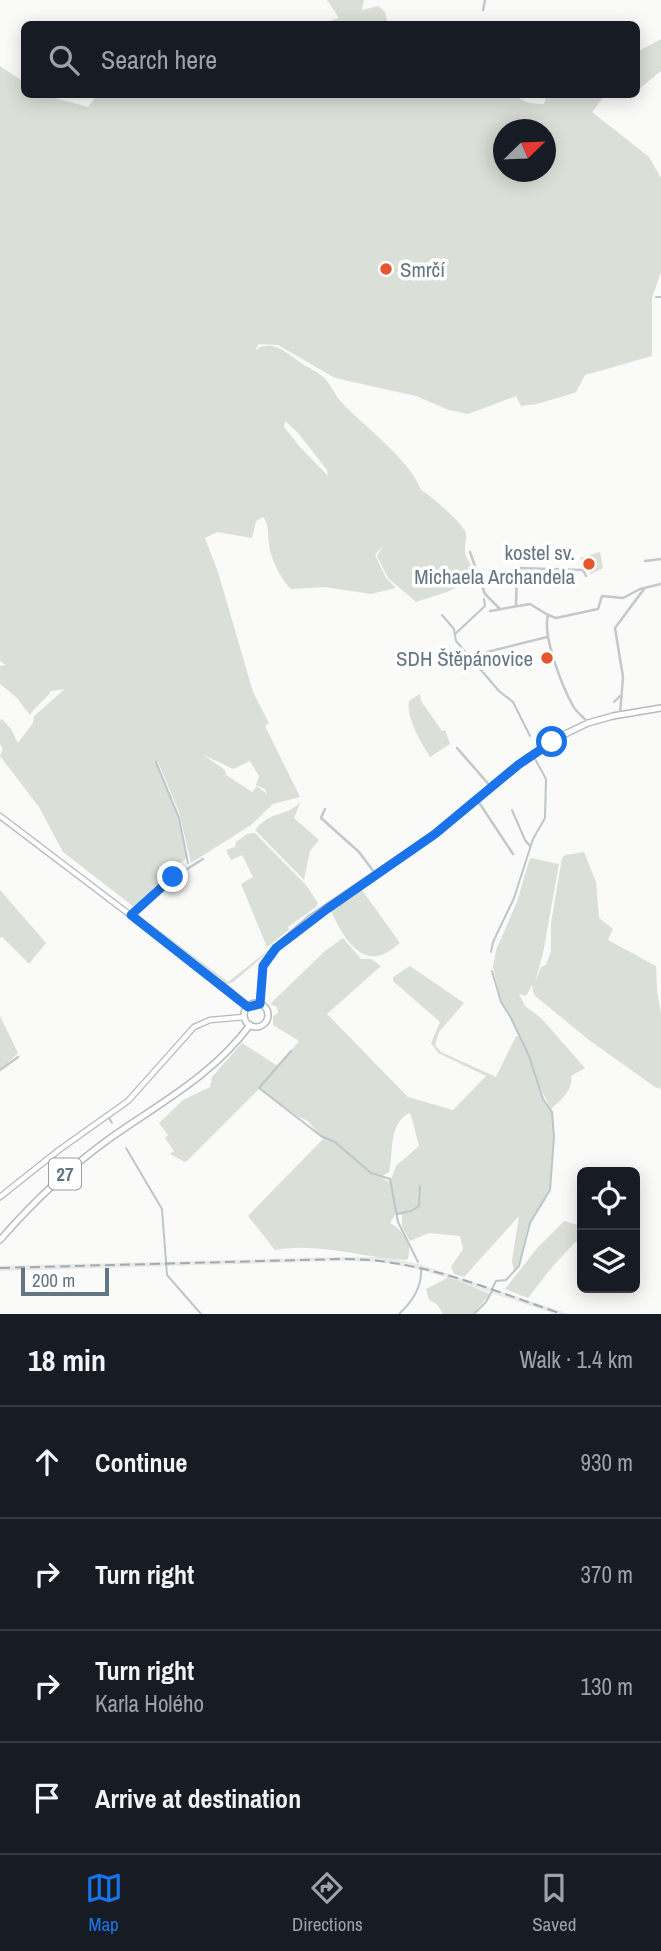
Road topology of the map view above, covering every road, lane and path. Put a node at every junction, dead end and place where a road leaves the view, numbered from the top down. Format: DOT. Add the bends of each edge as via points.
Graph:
graph roads {
  1 [pos="485,0"];
  2 [pos="483,10"];
  3 [pos="470,552"];
  4 [pos="661,559"];
  5 [pos="645,562"];
  6 [pos="586,576"];
  7 [pos="661,584"];
  8 [pos="644,589"];
  9 [pos="516,605"];
  10 [pos="499,608"];
  11 [pos="490,611"];
  12 [pos="548,615"];
  13 [pos="547,637"];
  14 [pos="475,655"];
  15 [pos="661,708"];
  16 [pos="620,714"];
  17 [pos="588,723"];
  18 [pos="457,748"];
  19 [pos="491,787"];
  20 [pos="477,800"];
  21 [pos="325,809"];
  22 [pos="0,816"];
  23 [pos="513,854"];
  24 [pos="203,859"];
  25 [pos="376,875"];
  26 [pos="133,913"];
  27 [pos="260,1004"];
  28 [pos="248,1007"];
  29 [pos="244,1017"];
  30 [pos="250,1026"];
  31 [pos="18,1056"];
  32 [pos="0,1070"];
  33 [pos="0,1197"];
  34 [pos="0,1240"];
  1 -- 2 [label="street"];
  3 -- 10 [label="street" via="485,594"];
  4 -- 5 [label="street"];
  6 -- 9 [label="street" via="583,570 517,568"];
  7 -- 8 [label="street"];
  8 -- 12 [label="street" via="623,598 602,597 598,609"];
  8 -- 16 [label="street" via="615,628 623,677"];
  9 -- 10 [label="street"];
  9 -- 12 [label="street" via="532,605"];
  10 -- 11 [label="street"];
  12 -- 13 [label="street"];
  13 -- 14 [label="street"];
  13 -- 17 [label="street" via="573,705"];
  15 -- 16 [label="main road, 27"];
  16 -- 17 [label="main road, 27"];
  17 -- 19 [label="main road, 27" via="533,754"];
  18 -- 19 [label="street"];
  19 -- 20 [label="main road, 27"];
  20 -- 23 [label="street"];
  20 -- 25 [label="main road, 27"];
  21 -- 25 [label="street" via="322,819 359,852"];
  22 -- 26 [label="main road"];
  24 -- 26 [label="street" via="162,885"];
  25 -- 27 [label="main road, 27" via="298,930 265,960"];
  26 -- 28 [label="main road"];
  27 -- 28 [label="main road"];
  27 -- 30 [label="main road, 27" via="267,1010 267,1020 260,1027"];
  28 -- 29 [label="main road"];
  29 -- 30 [label="main road"];
  29 -- 33 [label="main road" via="210,1020 194,1027 128,1101"];
  30 -- 34 [label="main road, 27" via="198,1079 68,1171"];
  31 -- 32 [label="street"];
}
